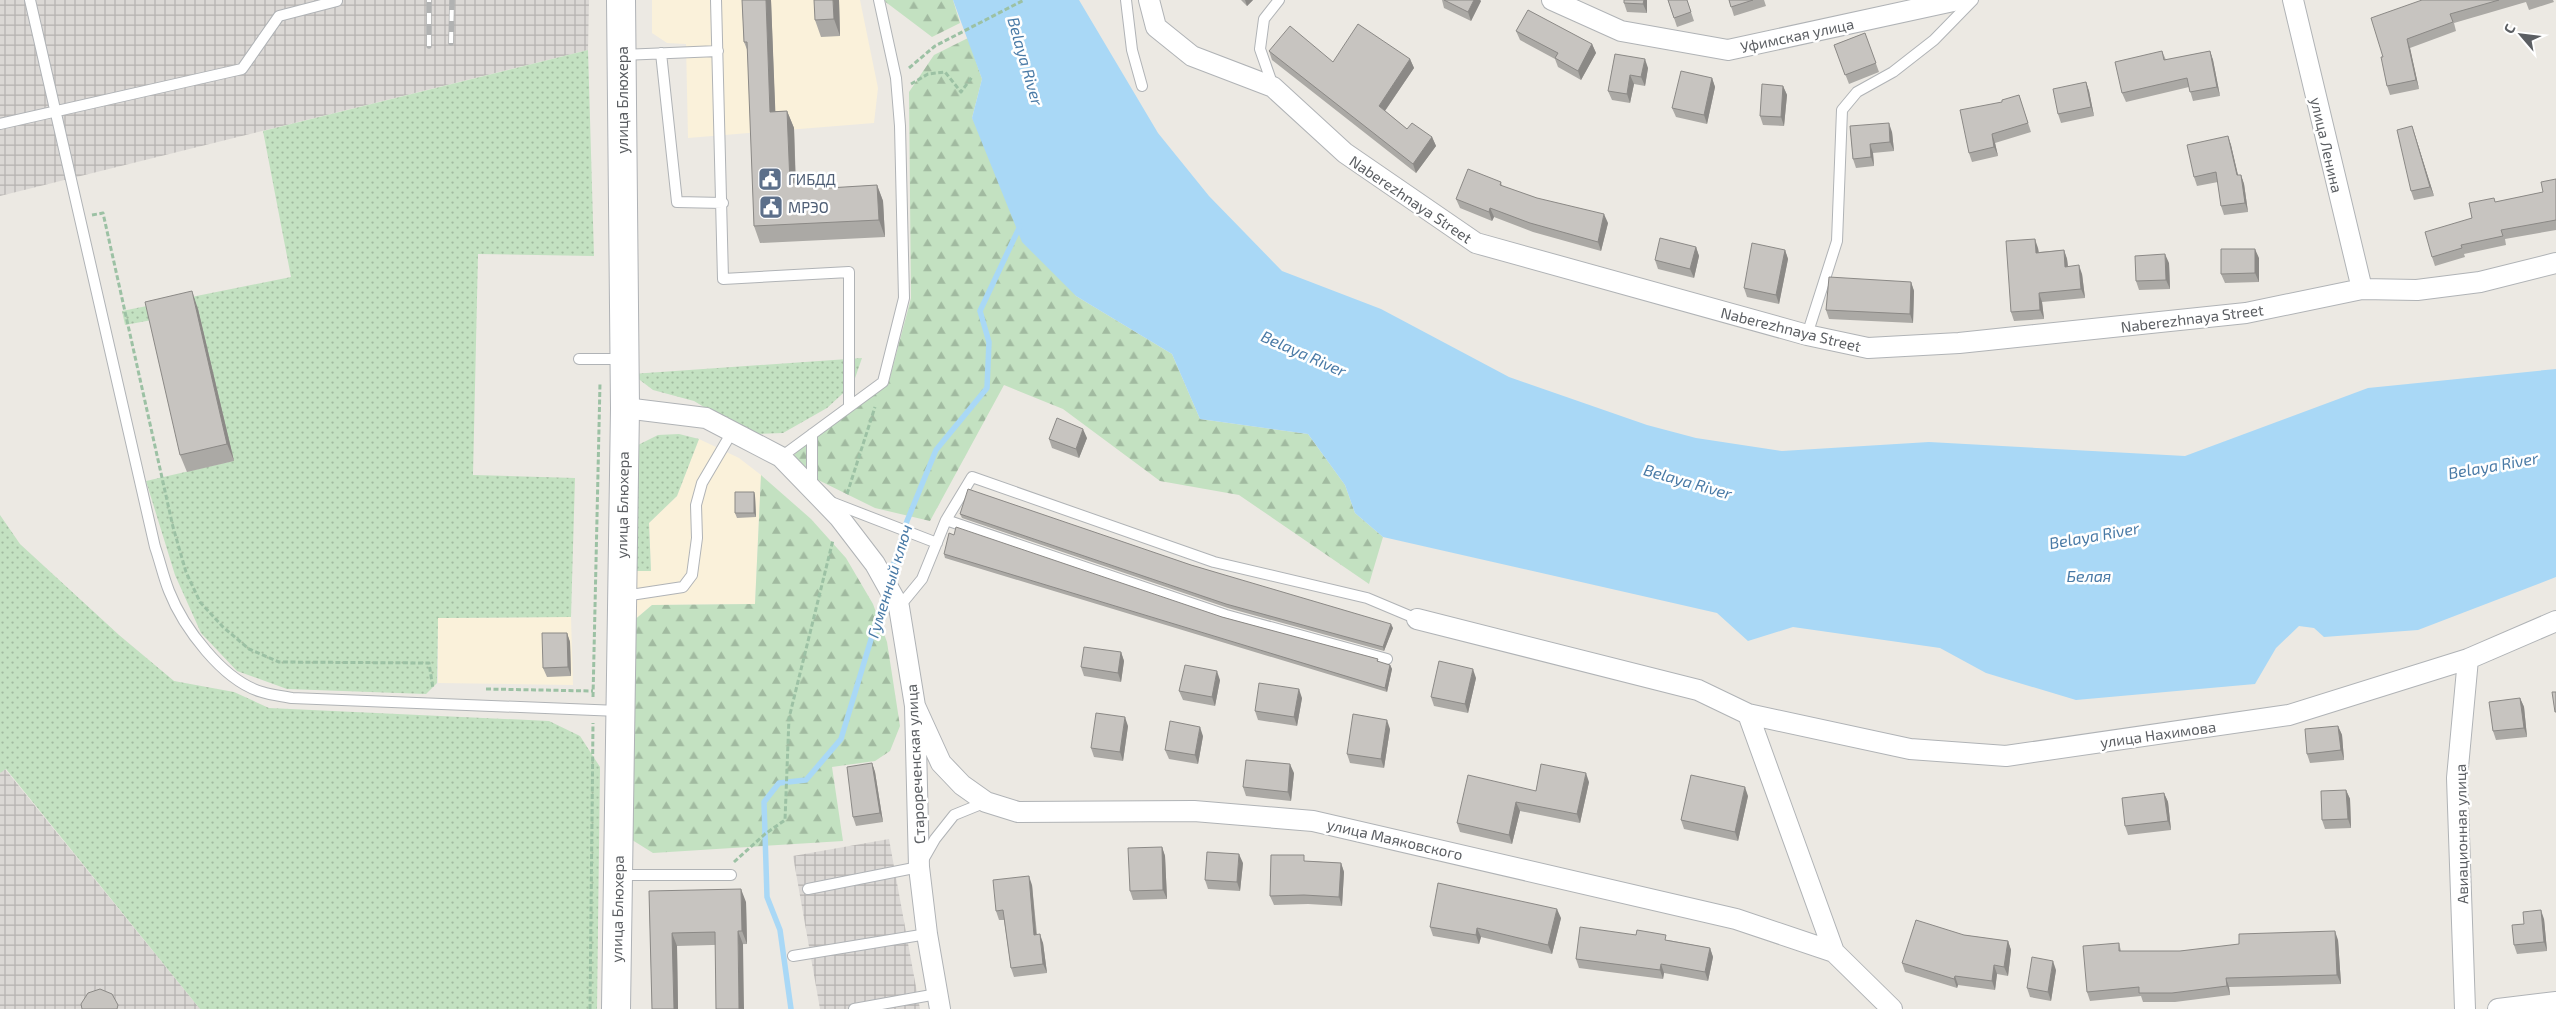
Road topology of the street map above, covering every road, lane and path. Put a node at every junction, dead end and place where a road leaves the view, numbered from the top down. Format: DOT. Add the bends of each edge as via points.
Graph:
graph roads {
  1 [pos="30,0"];
  2 [pos="621,0"];
  3 [pos="716,0"];
  4 [pos="879,0"];
  5 [pos="1024,0"];
  6 [pos="1126,0"];
  7 [pos="1149,0"];
  8 [pos="1279,0"];
  9 [pos="1552,0"];
  10 [pos="1958,0"];
  11 [pos="1973,0"];
  12 [pos="2293,0"];
  13 [pos="337,1"];
  14 [pos="718,51"];
  15 [pos="661,54"];
  16 [pos="621,55"];
  17 [pos="972,77"];
  18 [pos="896,78"];
  19 [pos="1142,86"];
  20 [pos="1273,87"];
  21 [pos="897,92"];
  22 [pos="54,112"];
  23 [pos="0,124"];
  24 [pos="723,203"];
  25 [pos="79,219"];
  26 [pos="2556,263"];
  27 [pos="2362,289"];
  28 [pos="1806,335"];
  29 [pos="579,359"];
  30 [pos="612,359"];
  31 [pos="883,382"];
  32 [pos="849,407"];
  33 [pos="625,408"];
  34 [pos="732,432"];
  35 [pos="812,434"];
  36 [pos="781,457"];
  37 [pos="817,494"];
  38 [pos="841,512"];
  39 [pos="946,520"];
  40 [pos="937,543"];
  41 [pos="620,596"];
  42 [pos="899,607"];
  43 [pos="1417,619"];
  44 [pos="2556,621"];
  45 [pos="1387,659"];
  46 [pos="2468,659"];
  47 [pos="441,689"];
  48 [pos="479,689"];
  49 [pos="593,691"];
  50 [pos="915,706"];
  51 [pos="606,711"];
  52 [pos="1748,714"];
  53 [pos="986,802"];
  54 [pos="920,867"];
  55 [pos="618,875"];
  56 [pos="731,875"];
  57 [pos="808,889"];
  58 [pos="927,934"];
  59 [pos="1834,952"];
  60 [pos="793,956"];
  61 [pos="939,1001"];
  62 [pos="2556,1002"];
  63 [pos="590,1009"];
  64 [pos="616,1009"];
  65 [pos="854,1009"];
  66 [pos="1892,1009"];
  67 [pos="2465,1009"];
  68 [pos="2498,1009"];
  1 -- 22 [label="lane"];
  2 -- 16 [label="main road, улица Блюхера"];
  3 -- 14 [label="lane"];
  4 -- 18 [label="lane"];
  5 -- 18 [label="path" via="935,46"];
  6 -- 19 [label="lane" via="1132,50"];
  7 -- 20 [label="street, Naberezhnaya Street" via="1156,27 1192,56"];
  8 -- 20 [label="lane" via="1264,19 1260,49"];
  9 -- 10 [label="street, Уфимская улица" via="1621,30 1728,50"];
  11 -- 28 [label="lane" via="1934,40 1893,72 1857,92 1842,110 1837,241"];
  12 -- 27 [label="street, улица Ленина"];
  13 -- 22 [label="lane" via="279,16 242,69"];
  14 -- 15 [label="lane"];
  14 -- 24 [label="lane"];
  15 -- 16 [label="lane"];
  15 -- 24 [label="lane" via="677,202"];
  16 -- 30 [label="main road, улица Блюхера"];
  17 -- 21 [label="path" via="961,92 945,72 928,74"];
  18 -- 21 [label="lane"];
  20 -- 28 [label="street, Naberezhnaya Street" via="1345,153 1476,243"];
  21 -- 31 [label="lane" via="904,298"];
  22 -- 23 [label="lane"];
  22 -- 25 [label="lane"];
  24 -- 32 [label="lane" via="723,278 850,272"];
  25 -- 47 [label="path" via="103,213 173,527 186,572 200,602 223,628 249,649 280,662 429,664 431,689"];
  25 -- 51 [label="lane" via="169,592 211,658 234,678 260,692 292,698"];
  26 -- 27 [label="street, Naberezhnaya Street" via="2480,282 2416,290"];
  27 -- 28 [label="street, Naberezhnaya Street" via="2246,313 1959,344 1868,348"];
  29 -- 30 [label="lane"];
  30 -- 33 [label="main road, улица Блюхера"];
  30 -- 49 [label="path"];
  31 -- 32 [label="lane"];
  31 -- 38 [label="path"];
  32 -- 35 [label="lane"];
  33 -- 34 [label="street, Старореченская улица" via="706,418"];
  33 -- 41 [label="main road, улица Блюхера"];
  34 -- 36 [label="street, Старореченская улица"];
  34 -- 41 [label="lane" via="702,484 696,505 698,538 692,575 683,587"];
  35 -- 36 [label="lane"];
  35 -- 37 [label="lane"];
  36 -- 37 [label="street, Старореченская улица"];
  37 -- 38 [label="street, Старореченская улица"];
  38 -- 40 [label="lane"];
  38 -- 42 [label="street, Старореченская улица"];
  38 -- 56 [label="path" via="789,718 785,820 734,861"];
  39 -- 40 [label="lane"];
  39 -- 43 [label="lane" via="972,477 1214,562 1367,598"];
  39 -- 45 [label="lane" via="1226,615"];
  40 -- 42 [label="lane" via="922,579"];
  41 -- 51 [label="main road, улица Блюхера"];
  42 -- 50 [label="street, Старореченская улица"];
  43 -- 52 [label="street, улица Нахимова" via="1698,690"];
  44 -- 46 [label="street, улица Нахимова"];
  46 -- 52 [label="street, улица Нахимова" via="2289,715 2006,756 1910,749"];
  46 -- 67 [label="street, Авиационная улица" via="2457,778"];
  48 -- 49 [label="path"];
  49 -- 51 [label="path"];
  50 -- 53 [label="street, улица Маяковского" via="941,763 962,785"];
  50 -- 54 [label="street, Старореченская улица"];
  51 -- 55 [label="main road, улица Блюхера"];
  51 -- 63 [label="path"];
  52 -- 59 [label="street"];
  53 -- 54 [label="lane" via="954,815"];
  53 -- 59 [label="street, улица Маяковского" via="1018,812 1194,811 1312,821 1736,919"];
  54 -- 57 [label="lane"];
  54 -- 58 [label="street, Старореченская улица"];
  55 -- 56 [label="lane"];
  55 -- 64 [label="main road, улица Блюхера"];
  58 -- 60 [label="lane"];
  58 -- 61 [label="street, Старореченская улица"];
  59 -- 66 [label="street, улица Маяковского"];
  61 -- 65 [label="lane"];
  62 -- 68 [label="street"];
}
